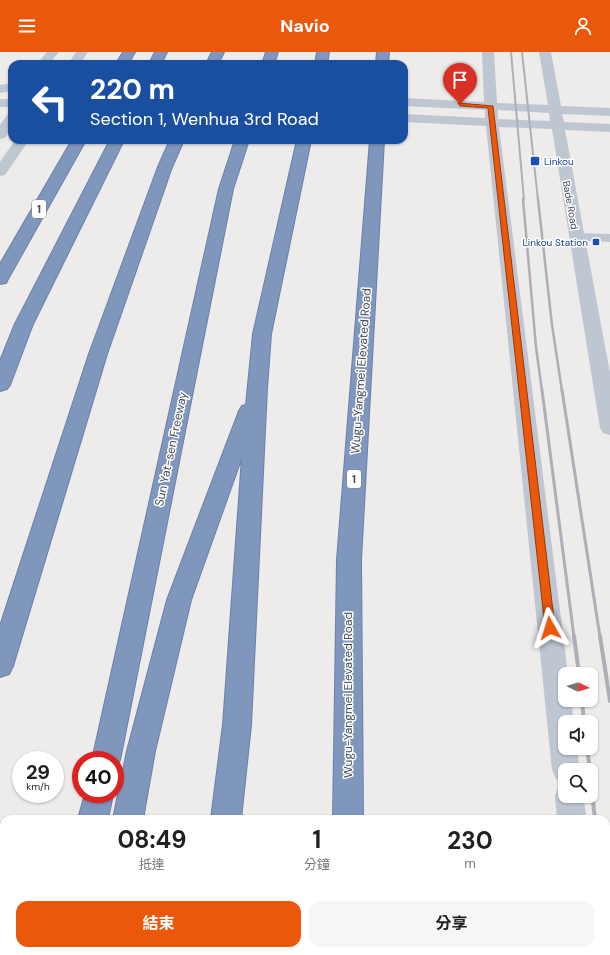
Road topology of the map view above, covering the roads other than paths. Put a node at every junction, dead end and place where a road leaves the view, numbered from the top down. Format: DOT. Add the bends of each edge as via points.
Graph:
graph roads {
  1 [pos="488,52"];
  2 [pos="545,52"];
  3 [pos="408,102"];
  4 [pos="555,109"];
  5 [pos="610,112"];
  6 [pos="491,115"];
  7 [pos="408,118"];
  8 [pos="8,124"];
  9 [pos="558,126"];
  10 [pos="610,128"];
  11 [pos="0,135"];
  12 [pos="19,144"];
  13 [pos="77,144"];
  14 [pos="115,144"];
  15 [pos="175,144"];
  16 [pos="241,144"];
  17 [pos="303,144"];
  18 [pos="377,144"];
  19 [pos="0,172"];
  20 [pos="577,237"];
  21 [pos="610,238"];
  22 [pos="0,279"];
  23 [pos="0,385"];
  24 [pos="257,388"];
  25 [pos="610,428"];
  26 [pos="0,666"];
  27 [pos="108,751"];
  28 [pos="565,763"];
  29 [pos="97,803"];
  30 [pos="570,803"];
  31 [pos="94,815"];
  32 [pos="129,815"];
  33 [pos="226,815"];
  34 [pos="348,815"];
  35 [pos="571,815"];
  1 -- 6 [label="street"];
  2 -- 4 [label="street, Bade Road"];
  3 -- 6 [label="street" via="460,104"];
  4 -- 5 [label="street"];
  4 -- 6 [label="street"];
  4 -- 9 [label="street, Bade Road"];
  6 -- 7 [label="street" via="458,121"];
  6 -- 9 [label="street"];
  6 -- 28 [label="street"];
  8 -- 11 [label="street"];
  9 -- 10 [label="street"];
  9 -- 20 [label="street, Bade Road"];
  12 -- 19 [label="street"];
  13 -- 22 [label="highway, 1"];
  14 -- 23 [label="highway" via="24,324"];
  15 -- 26 [label="highway" via="98,354"];
  16 -- 27 [label="highway, Sun Yat-sen Freeway" via="226,188"];
  17 -- 24 [label="highway" via="262,334"];
  18 -- 34 [label="highway, Wugu-Yangmei Elevated Road / 1" via="349,560"];
  20 -- 21 [label="lane"];
  20 -- 25 [label="street, Bade Road"];
  24 -- 32 [label="highway" via="179,600 141,752"];
  24 -- 33 [label="highway" via="237,725"];
  29 -- 31 [label="highway"];
  30 -- 35 [label="street"];
}
